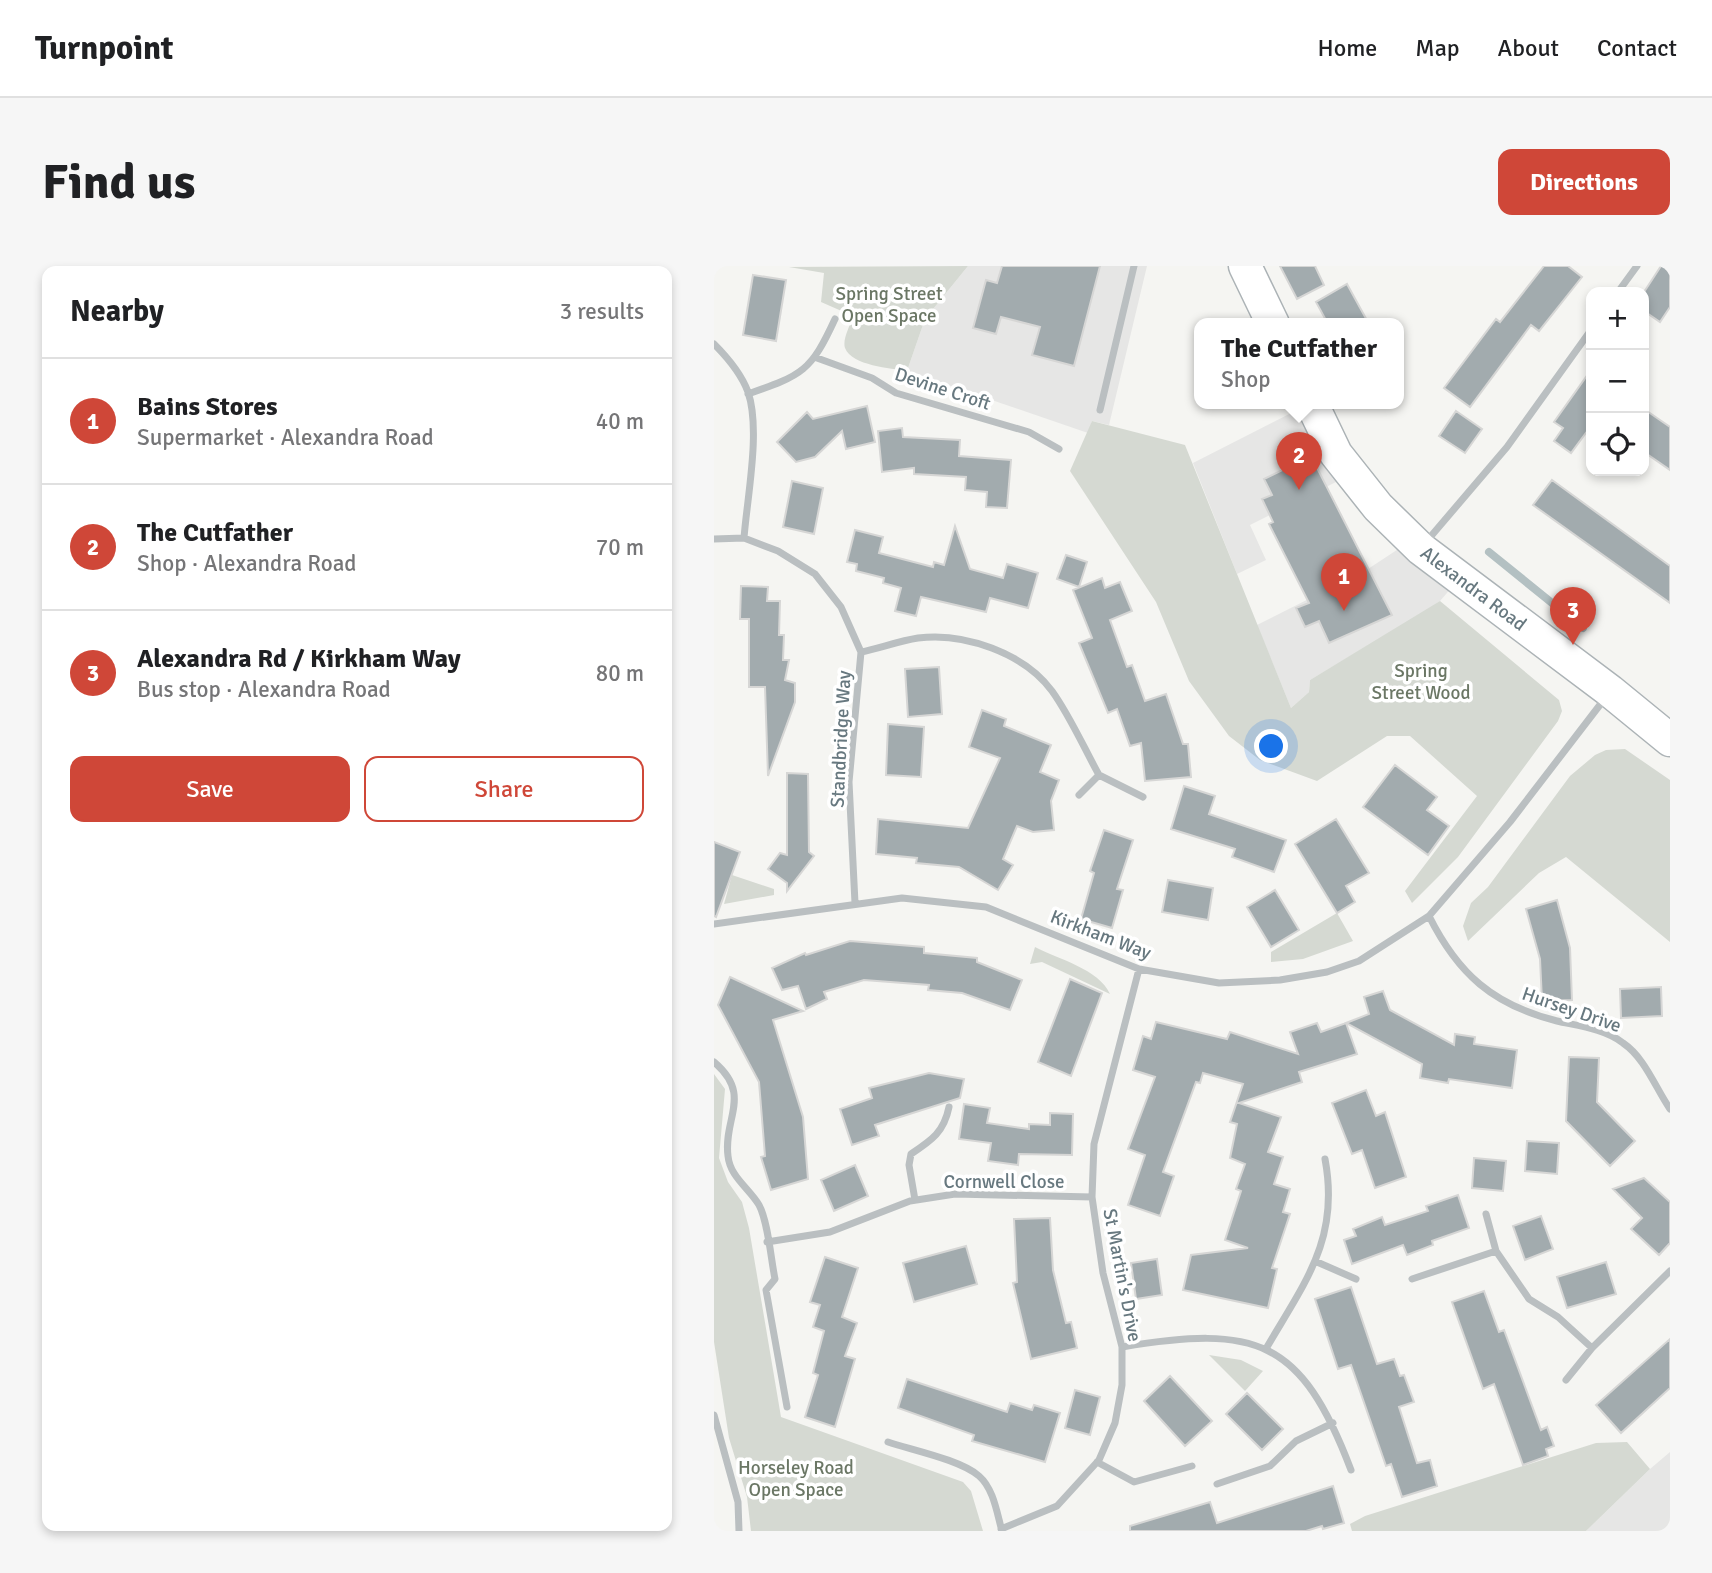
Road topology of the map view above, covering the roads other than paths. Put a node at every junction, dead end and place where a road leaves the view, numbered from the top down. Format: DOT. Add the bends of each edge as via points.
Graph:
graph roads {
  1 [pos="1134,266"];
  2 [pos="1245,266"];
  3 [pos="1637,266"];
  4 [pos="1622,287"];
  5 [pos="1270,318"];
  6 [pos="835,319"];
  7 [pos="1586,337"];
  8 [pos="714,344"];
  9 [pos="817,358"];
  10 [pos="748,394"];
  11 [pos="1314,409"];
  12 [pos="1100,410"];
  13 [pos="1059,449"];
  14 [pos="744,538"];
  15 [pos="714,539"];
  16 [pos="1421,549"];
  17 [pos="861,652"];
  18 [pos="1611,691"];
  19 [pos="1670,740"];
  20 [pos="1099,775"];
  21 [pos="1079,795"];
  22 [pos="1143,797"];
  23 [pos="855,903"];
  24 [pos="1429,916"];
  25 [pos="714,924"];
  26 [pos="1139,969"];
  27 [pos="714,1062"];
  28 [pos="949,1107"];
  29 [pos="1670,1109"];
  30 [pos="1325,1159"];
  31 [pos="1092,1197"];
  32 [pos="915,1200"];
  33 [pos="1486,1214"];
  34 [pos="767,1242"];
  35 [pos="1496,1251"];
  36 [pos="1317,1262"];
  37 [pos="1670,1271"];
  38 [pos="1356,1279"];
  39 [pos="1412,1279"];
  40 [pos="1122,1347"];
  41 [pos="1267,1347"];
  42 [pos="1592,1348"];
  43 [pos="1566,1380"];
  44 [pos="787,1407"];
  45 [pos="714,1415"];
  46 [pos="1333,1423"];
  47 [pos="888,1442"];
  48 [pos="1097,1462"];
  49 [pos="1192,1466"];
  50 [pos="1351,1470"];
  51 [pos="1217,1484"];
  52 [pos="1002,1530"];
  53 [pos="739,1531"];
  1 -- 12 [label="street"];
  2 -- 5 [label="main road"];
  3 -- 4 [label="street"];
  6 -- 9 [label="street"];
  7 -- 16 [label="street" via="1507,447"];
  8 -- 10 [label="street" via="732,361"];
  9 -- 10 [label="street" via="788,380"];
  9 -- 13 [label="street, Devine Croft" via="872,378 896,393 1029,432"];
  10 -- 14 [label="street" via="752,432"];
  11 -- 16 [label="main road, Alexandra Road" via="1336,454 1378,508"];
  14 -- 15 [label="street, Standbridge Way"];
  14 -- 17 [label="street, Standbridge Way" via="778,551 815,574 841,607"];
  16 -- 18 [label="main road, Alexandra Road"];
  17 -- 20 [label="street" via="920,638 991,645 1031,667 1052,691"];
  17 -- 23 [label="street, Standbridge Way" via="849,782"];
  18 -- 19 [label="main road, Alexandra Road"];
  18 -- 24 [label="street, Kirkham Way" via="1510,822"];
  20 -- 21 [label="street"];
  20 -- 22 [label="street"];
  23 -- 25 [label="street, Kirkham Way"];
  23 -- 26 [label="street, Kirkham Way" via="902,898 986,907"];
  24 -- 26 [label="street, Kirkham Way" via="1359,961 1326,972 1219,983"];
  24 -- 29 [label="street, Hursey Drive" via="1445,949 1473,980 1526,1013 1608,1034 1624,1044"];
  26 -- 31 [label="street, St Martin's Drive" via="1094,1144"];
  27 -- 34 [label="street" via="727,1075 736,1103 727,1141 728,1159 736,1178 760,1207"];
  28 -- 32 [label="street" via="938,1136 911,1154"];
  30 -- 36 [label="street" via="1329,1214"];
  31 -- 32 [label="street, Cornwell Close" via="955,1194"];
  31 -- 40 [label="street, St Martin's Drive" via="1103,1273"];
  32 -- 34 [label="street, Cornwell Close" via="830,1232"];
  33 -- 35 [label="street"];
  34 -- 44 [label="street" via="775,1279 766,1290"];
  35 -- 39 [label="street"];
  35 -- 42 [label="street" via="1529,1299 1558,1317"];
  36 -- 38 [label="street"];
  36 -- 41 [label="street"];
  37 -- 42 [label="street"];
  40 -- 41 [label="street" via="1209,1337"];
  40 -- 48 [label="street, St Martin's Drive" via="1115,1423"];
  41 -- 46 [label="street" via="1297,1372"];
  42 -- 43 [label="street"];
  45 -- 53 [label="street" via="738,1502"];
  46 -- 50 [label="street"];
  46 -- 51 [label="street" via="1296,1441 1270,1466"];
  47 -- 52 [label="street, St Martin's Drive" via="980,1476"];
  48 -- 49 [label="street" via="1134,1482"];
  48 -- 52 [label="street, St Martin's Drive" via="1057,1506"];
}
